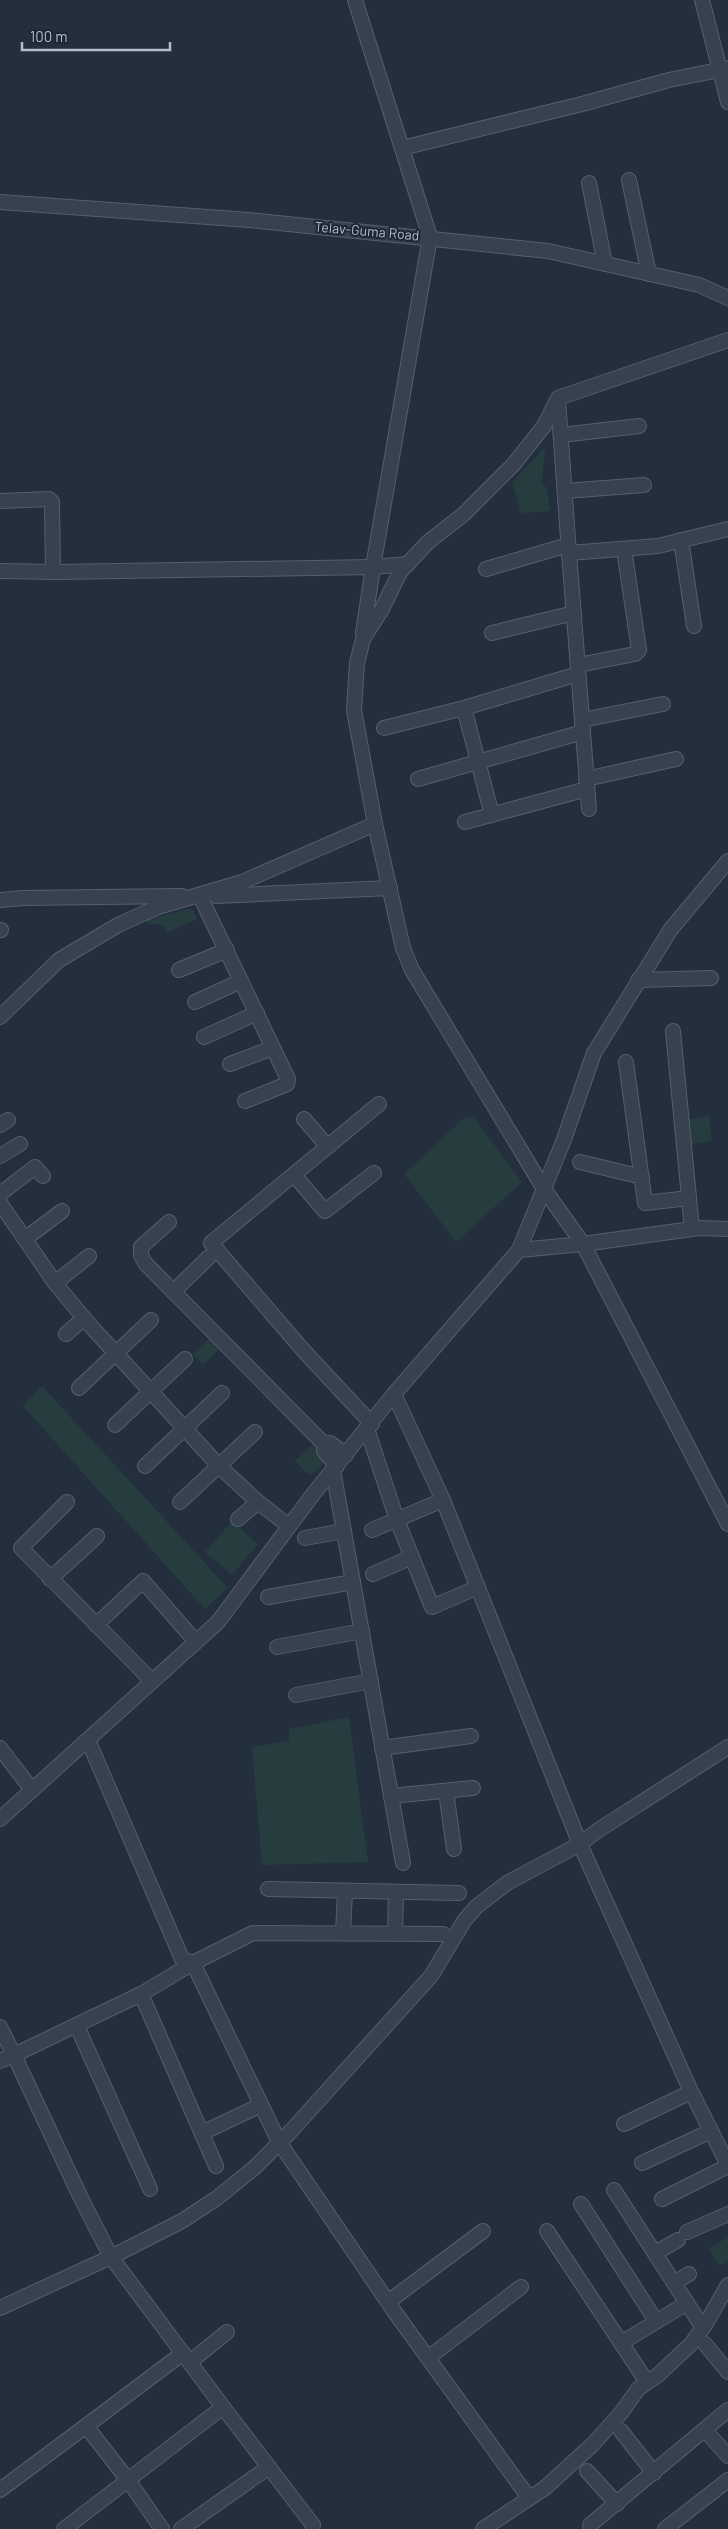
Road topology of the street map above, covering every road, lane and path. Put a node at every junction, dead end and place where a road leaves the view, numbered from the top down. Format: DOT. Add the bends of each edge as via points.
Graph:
graph roads {
  1 [pos="355,0"];
  2 [pos="702,0"];
  3 [pos="724,69"];
  4 [pos="728,102"];
  5 [pos="402,148"];
  6 [pos="629,180"];
  7 [pos="589,183"];
  8 [pos="0,202"];
  9 [pos="430,237"];
  10 [pos="605,264"];
  11 [pos="649,274"];
  12 [pos="728,298"];
  13 [pos="728,340"];
  14 [pos="558,398"];
  15 [pos="640,426"];
  16 [pos="561,435"];
  17 [pos="644,485"];
  18 [pos="565,491"];
  19 [pos="0,501"];
  20 [pos="728,529"];
  21 [pos="681,540"];
  22 [pos="569,549"];
  23 [pos="624,549"];
  24 [pos="408,564"];
  25 [pos="373,567"];
  26 [pos="486,569"];
  27 [pos="0,571"];
  28 [pos="53,572"];
  29 [pos="574,613"];
  30 [pos="694,626"];
  31 [pos="492,634"];
  32 [pos="362,639"];
  33 [pos="578,670"];
  34 [pos="663,704"];
  35 [pos="464,708"];
  36 [pos="582,726"];
  37 [pos="384,728"];
  38 [pos="676,759"];
  39 [pos="478,762"];
  40 [pos="418,779"];
  41 [pos="587,784"];
  42 [pos="589,809"];
  43 [pos="492,815"];
  44 [pos="465,822"];
  45 [pos="375,824"];
  46 [pos="728,861"];
  47 [pos="390,888"];
  48 [pos="200,896"];
  49 [pos="0,900"];
  50 [pos="226,950"];
  51 [pos="179,970"];
  52 [pos="712,978"];
  53 [pos="638,980"];
  54 [pos="241,981"];
  55 [pos="195,1002"];
  56 [pos="257,1013"];
  57 [pos="1,1014"];
  58 [pos="673,1031"];
  59 [pos="204,1037"];
  60 [pos="273,1048"];
  61 [pos="626,1062"];
  62 [pos="230,1064"];
  63 [pos="245,1102"];
  64 [pos="378,1104"];
  65 [pos="304,1119"];
  66 [pos="20,1144"];
  67 [pos="328,1146"];
  68 [pos="0,1156"];
  69 [pos="580,1162"];
  70 [pos="374,1172"];
  71 [pos="294,1175"];
  72 [pos="42,1176"];
  73 [pos="642,1176"];
  74 [pos="544,1189"];
  75 [pos="0,1194"];
  76 [pos="689,1198"];
  77 [pos="0,1203"];
  78 [pos="62,1211"];
  79 [pos="169,1222"];
  80 [pos="728,1228"];
  81 [pos="692,1229"];
  82 [pos="25,1239"];
  83 [pos="583,1244"];
  84 [pos="519,1250"];
  85 [pos="88,1256"];
  86 [pos="209,1257"];
  87 [pos="55,1282"];
  88 [pos="173,1292"];
  89 [pos="84,1318"];
  90 [pos="151,1320"];
  91 [pos="66,1334"];
  92 [pos="116,1354"];
  93 [pos="185,1359"];
  94 [pos="79,1388"];
  95 [pos="150,1392"];
  96 [pos="222,1393"];
  97 [pos="394,1394"];
  98 [pos="115,1425"];
  99 [pos="369,1426"];
  100 [pos="184,1428"];
  101 [pos="256,1432"];
  102 [pos="325,1445"];
  103 [pos="346,1455"];
  104 [pos="144,1466"];
  105 [pos="219,1466"];
  106 [pos="335,1468"];
  107 [pos="443,1500"];
  108 [pos="67,1502"];
  109 [pos="180,1502"];
  110 [pos="258,1502"];
  111 [pos="238,1519"];
  112 [pos="397,1520"];
  113 [pos="728,1524"];
  114 [pos="289,1526"];
  115 [pos="372,1530"];
  116 [pos="344,1531"];
  117 [pos="97,1536"];
  118 [pos="305,1538"];
  119 [pos="412,1557"];
  120 [pos="373,1574"];
  121 [pos="50,1579"];
  122 [pos="353,1582"];
  123 [pos="478,1587"];
  124 [pos="268,1597"];
  125 [pos="96,1625"];
  126 [pos="362,1632"];
  127 [pos="196,1642"];
  128 [pos="277,1647"];
  129 [pos="152,1681"];
  130 [pos="371,1681"];
  131 [pos="296,1695"];
  132 [pos="472,1736"];
  133 [pos="88,1740"];
  134 [pos="728,1747"];
  135 [pos="0,1748"];
  136 [pos="382,1748"];
  137 [pos="473,1788"];
  138 [pos="32,1790"];
  139 [pos="446,1791"];
  140 [pos="391,1796"];
  141 [pos="0,1819"];
  142 [pos="580,1844"];
  143 [pos="454,1849"];
  144 [pos="403,1863"];
  145 [pos="268,1889"];
  146 [pos="345,1892"];
  147 [pos="396,1893"];
  148 [pos="459,1893"];
  149 [pos="343,1933"];
  150 [pos="395,1933"];
  151 [pos="443,1934"];
  152 [pos="193,1962"];
  153 [pos="141,1994"];
  154 [pos="77,2026"];
  155 [pos="0,2027"];
  156 [pos="14,2055"];
  157 [pos="0,2061"];
  158 [pos="691,2092"];
  159 [pos="261,2105"];
  160 [pos="624,2124"];
  161 [pos="710,2131"];
  162 [pos="202,2133"];
  163 [pos="279,2142"];
  164 [pos="642,2163"];
  165 [pos="216,2166"];
  166 [pos="728,2166"];
  167 [pos="150,2189"];
  168 [pos="614,2190"];
  169 [pos="662,2199"];
  170 [pos="581,2204"];
  171 [pos="728,2214"];
  172 [pos="483,2231"];
  173 [pos="547,2231"];
  174 [pos="655,2253"];
  175 [pos="111,2257"];
  176 [pos="689,2274"];
  177 [pos="674,2282"];
  178 [pos="728,2286"];
  179 [pos="521,2287"];
  180 [pos="388,2302"];
  181 [pos="687,2303"];
  182 [pos="0,2308"];
  183 [pos="656,2322"];
  184 [pos="703,2328"];
  185 [pos="227,2332"];
  186 [pos="621,2343"];
  187 [pos="705,2344"];
  188 [pos="186,2357"];
  189 [pos="428,2358"];
  190 [pos="728,2372"];
  191 [pos="647,2382"];
  192 [pos="223,2407"];
  193 [pos="728,2410"];
  194 [pos="86,2426"];
  195 [pos="704,2430"];
  196 [pos="621,2431"];
  197 [pos="728,2456"];
  198 [pos="269,2467"];
  199 [pos="587,2471"];
  200 [pos="654,2473"];
  201 [pos="128,2480"];
  202 [pos="728,2480"];
  203 [pos="0,2490"];
  204 [pos="529,2498"];
  205 [pos="616,2504"];
  206 [pos="590,2525"];
  207 [pos="313,2528"];
  208 [pos="64,2529"];
  209 [pos="162,2529"];
  210 [pos="181,2529"];
  211 [pos="483,2529"];
  212 [pos="665,2529"];
  1 -- 5 [label="street"];
  2 -- 3 [label="street"];
  3 -- 4 [label="street"];
  3 -- 5 [label="street"];
  5 -- 9 [label="street"];
  6 -- 11 [label="street"];
  7 -- 10 [label="street"];
  8 -- 9 [label="street, Telav-Guma Road"];
  9 -- 10 [label="street, Telav-Guma Road" via="548,251"];
  9 -- 25 [label="street"];
  10 -- 11 [label="street, Telav-Guma Road"];
  11 -- 12 [label="street, Telav-Guma Road" via="699,285"];
  13 -- 14 [label="street"];
  14 -- 16 [label="street"];
  14 -- 24 [label="street" via="544,426 513,465"];
  15 -- 16 [label="street"];
  16 -- 18 [label="street"];
  17 -- 18 [label="street"];
  18 -- 22 [label="street"];
  19 -- 28 [label="street" via="52,502"];
  20 -- 21 [label="street"];
  21 -- 23 [label="street"];
  21 -- 30 [label="street"];
  22 -- 23 [label="street"];
  22 -- 26 [label="street"];
  22 -- 29 [label="street"];
  23 -- 33 [label="street" via="638,650 635,654"];
  24 -- 25 [label="street"];
  24 -- 32 [label="street" via="400,572"];
  25 -- 28 [label="street"];
  25 -- 32 [label="street"];
  27 -- 28 [label="street"];
  29 -- 31 [label="street"];
  29 -- 33 [label="street"];
  32 -- 45 [label="street" via="354,710"];
  33 -- 35 [label="street"];
  33 -- 36 [label="street"];
  34 -- 36 [label="street"];
  35 -- 37 [label="street"];
  35 -- 39 [label="street"];
  36 -- 39 [label="street"];
  36 -- 41 [label="street"];
  38 -- 41 [label="street"];
  39 -- 40 [label="street"];
  39 -- 43 [label="street"];
  41 -- 42 [label="street"];
  41 -- 43 [label="street"];
  43 -- 44 [label="street"];
  45 -- 47 [label="street"];
  45 -- 48 [label="street" via="242,882"];
  46 -- 53 [label="street" via="671,929"];
  47 -- 48 [label="street"];
  47 -- 74 [label="street" via="403,948 412,970"];
  48 -- 49 [label="street"];
  48 -- 50 [label="street"];
  48 -- 57 [label="street" via="158,907 118,925 59,960"];
  50 -- 51 [label="street"];
  50 -- 54 [label="street"];
  52 -- 53 [label="street"];
  53 -- 74 [label="street" via="594,1053"];
  54 -- 55 [label="street"];
  54 -- 56 [label="street"];
  56 -- 59 [label="street"];
  56 -- 60 [label="street"];
  58 -- 76 [label="street"];
  60 -- 62 [label="street"];
  60 -- 63 [label="street" via="288,1079 287,1084"];
  61 -- 73 [label="street"];
  64 -- 67 [label="street"];
  65 -- 67 [label="street"];
  66 -- 68 [label="street"];
  67 -- 71 [label="street"];
  69 -- 73 [label="street"];
  70 -- 71 [label="street" via="325,1211"];
  71 -- 99 [label="street" via="211,1242"];
  72 -- 75 [label="street" via="35,1167"];
  73 -- 76 [label="street" via="645,1202"];
  74 -- 83 [label="street"];
  74 -- 84 [label="street"];
  76 -- 81 [label="street"];
  77 -- 82 [label="street"];
  78 -- 82 [label="street"];
  79 -- 88 [label="street" via="141,1248 141,1255"];
  80 -- 81 [label="street"];
  81 -- 83 [label="street"];
  82 -- 87 [label="street"];
  83 -- 84 [label="street"];
  83 -- 113 [label="street"];
  84 -- 97 [label="street"];
  85 -- 87 [label="street"];
  86 -- 88 [label="street"];
  87 -- 89 [label="street"];
  88 -- 102 [label="street"];
  89 -- 91 [label="street"];
  89 -- 92 [label="street"];
  90 -- 92 [label="street"];
  92 -- 94 [label="street"];
  92 -- 95 [label="street"];
  93 -- 95 [label="street"];
  95 -- 98 [label="street"];
  95 -- 100 [label="street"];
  96 -- 100 [label="street"];
  97 -- 99 [label="street"];
  97 -- 107 [label="street"];
  99 -- 103 [label="street"];
  99 -- 112 [label="street"];
  100 -- 104 [label="street"];
  100 -- 105 [label="street"];
  101 -- 105 [label="street"];
  102 -- 103 [label="street" via="330,1443"];
  102 -- 106 [label="street" via="324,1452"];
  103 -- 106 [label="street"];
  105 -- 109 [label="street"];
  105 -- 110 [label="street"];
  106 -- 114 [label="street"];
  106 -- 116 [label="street"];
  107 -- 112 [label="street"];
  107 -- 123 [label="street"];
  108 -- 121 [label="street" via="20,1548"];
  110 -- 111 [label="street"];
  110 -- 114 [label="street"];
  112 -- 115 [label="street"];
  112 -- 119 [label="street"];
  114 -- 127 [label="street" via="218,1622"];
  116 -- 118 [label="street"];
  116 -- 122 [label="street"];
  117 -- 121 [label="street"];
  119 -- 120 [label="street"];
  119 -- 123 [label="street" via="432,1607"];
  121 -- 125 [label="street"];
  122 -- 124 [label="street"];
  122 -- 126 [label="street"];
  123 -- 142 [label="street"];
  125 -- 127 [label="street" via="143,1581"];
  125 -- 129 [label="street"];
  126 -- 128 [label="street"];
  126 -- 130 [label="street"];
  127 -- 129 [label="street"];
  129 -- 133 [label="street"];
  130 -- 131 [label="street"];
  130 -- 136 [label="street"];
  132 -- 136 [label="street"];
  133 -- 138 [label="street"];
  133 -- 152 [label="street" via="174,1945 182,1959"];
  134 -- 142 [label="street"];
  135 -- 138 [label="street"];
  136 -- 140 [label="street"];
  137 -- 139 [label="street"];
  138 -- 141 [label="street"];
  139 -- 140 [label="street"];
  139 -- 143 [label="street"];
  140 -- 144 [label="street"];
  142 -- 158 [label="street"];
  142 -- 163 [label="street" via="507,1883 476,1907 431,1976"];
  145 -- 146 [label="street"];
  146 -- 147 [label="street"];
  146 -- 149 [label="street"];
  147 -- 148 [label="street"];
  147 -- 150 [label="street"];
  149 -- 150 [label="street"];
  149 -- 152 [label="street" via="253,1933"];
  150 -- 151 [label="street"];
  152 -- 153 [label="street"];
  152 -- 159 [label="street"];
  153 -- 154 [label="street"];
  153 -- 162 [label="street"];
  154 -- 156 [label="street"];
  154 -- 167 [label="street"];
  155 -- 156 [label="street"];
  156 -- 157 [label="street"];
  156 -- 175 [label="street"];
  158 -- 160 [label="street"];
  158 -- 161 [label="street"];
  159 -- 162 [label="street"];
  159 -- 163 [label="street"];
  161 -- 164 [label="street"];
  161 -- 166 [label="street"];
  162 -- 165 [label="street"];
  163 -- 175 [label="street" via="253,2169 217,2198 182,2221"];
  163 -- 180 [label="street"];
  166 -- 169 [label="street"];
  168 -- 174 [label="street"];
  170 -- 183 [label="street"];
  171 -- 174 [label="street"];
  172 -- 180 [label="street"];
  173 -- 186 [label="street"];
  174 -- 177 [label="street"];
  175 -- 182 [label="street"];
  175 -- 188 [label="street"];
  176 -- 177 [label="street"];
  177 -- 181 [label="street"];
  178 -- 184 [label="street"];
  179 -- 189 [label="street"];
  180 -- 189 [label="street"];
  181 -- 183 [label="street"];
  181 -- 184 [label="street"];
  183 -- 186 [label="street"];
  184 -- 191 [label="street" via="691,2344"];
  185 -- 188 [label="street"];
  186 -- 191 [label="street"];
  187 -- 190 [label="street"];
  188 -- 192 [label="street"];
  188 -- 194 [label="street"];
  189 -- 204 [label="street"];
  191 -- 204 [label="street" via="593,2444 546,2488"];
  192 -- 198 [label="street"];
  192 -- 201 [label="street"];
  193 -- 195 [label="street"];
  194 -- 201 [label="street"];
  194 -- 203 [label="street"];
  195 -- 197 [label="street"];
  195 -- 200 [label="street"];
  196 -- 200 [label="street"];
  198 -- 207 [label="street"];
  198 -- 210 [label="street"];
  199 -- 205 [label="street"];
  200 -- 205 [label="street"];
  201 -- 208 [label="street"];
  201 -- 209 [label="street"];
  202 -- 212 [label="street"];
  204 -- 211 [label="street"];
  205 -- 206 [label="street"];
}
